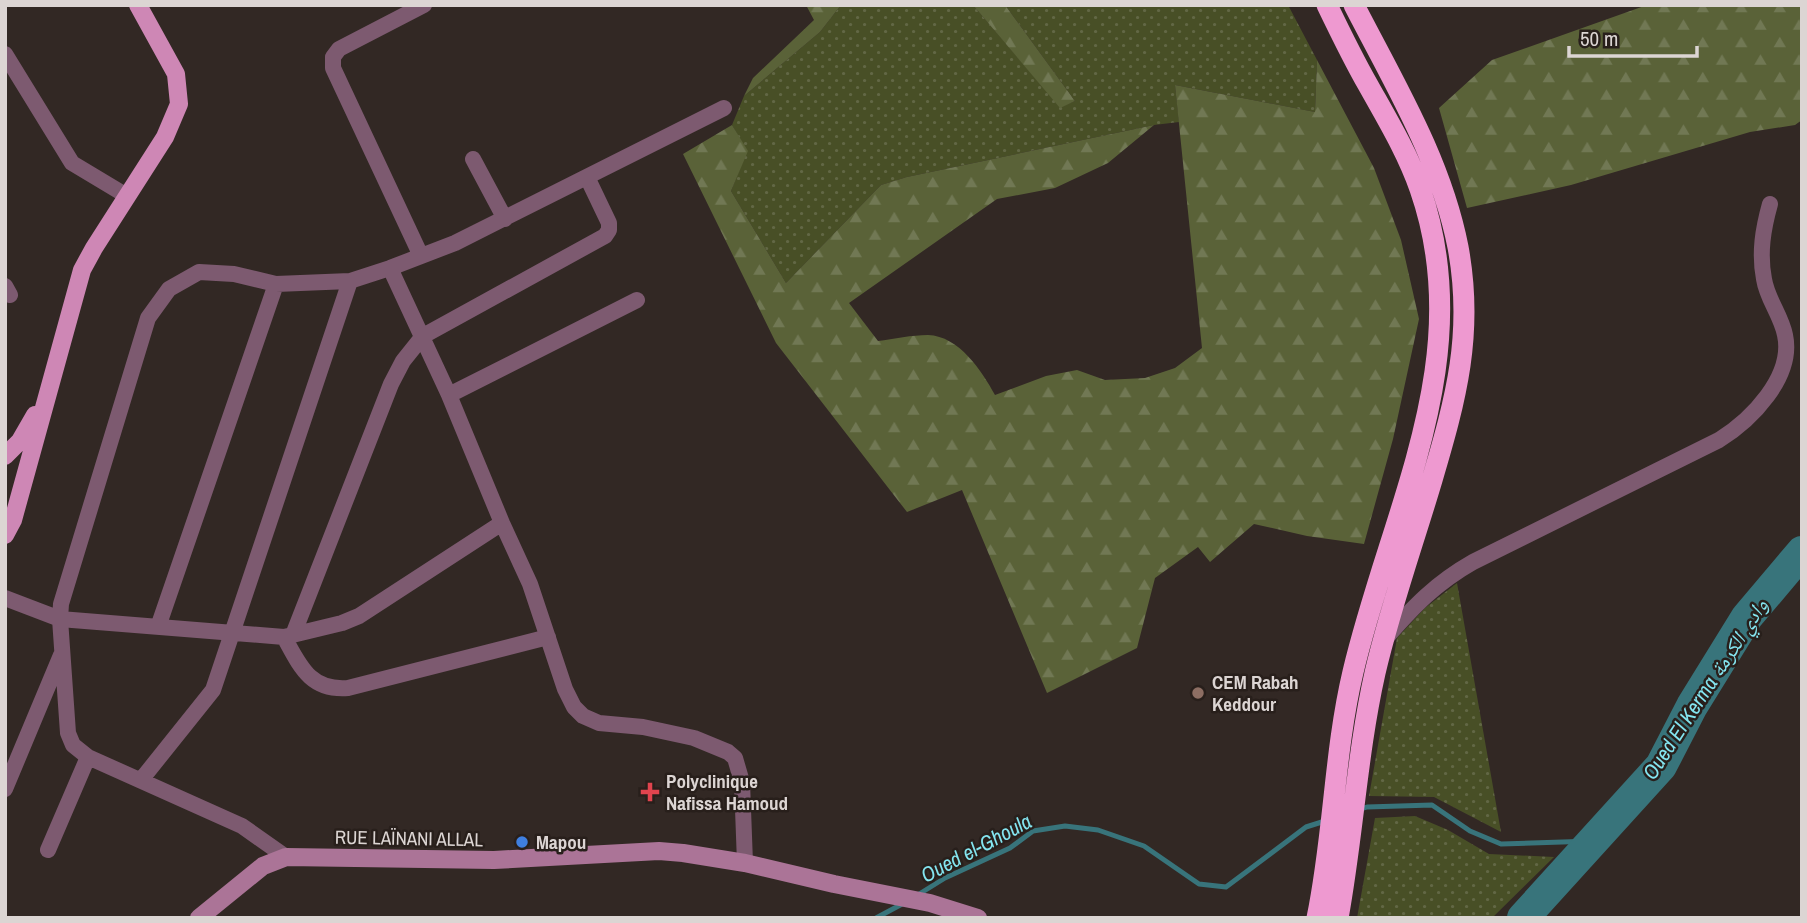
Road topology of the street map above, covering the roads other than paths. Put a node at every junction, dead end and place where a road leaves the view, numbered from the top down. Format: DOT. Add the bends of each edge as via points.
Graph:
graph roads {
  1 [pos="138,5"];
  2 [pos="424,5"];
  3 [pos="1327,5"];
  4 [pos="1354,5"];
  5 [pos="5,54"];
  6 [pos="724,108"];
  7 [pos="473,159"];
  8 [pos="587,177"];
  9 [pos="127,196"];
  10 [pos="1770,204"];
  11 [pos="505,219"];
  12 [pos="421,256"];
  13 [pos="390,268"];
  14 [pos="350,281"];
  15 [pos="276,284"];
  16 [pos="638,300"];
  17 [pos="423,336"];
  18 [pos="49,390"];
  19 [pos="450,395"];
  20 [pos="5,456"];
  21 [pos="5,492"];
  22 [pos="502,523"];
  23 [pos="9,531"];
  24 [pos="5,598"];
  25 [pos="60,619"];
  26 [pos="158,627"];
  27 [pos="231,633"];
  28 [pos="288,636"];
  29 [pos="548,637"];
  30 [pos="1384,640"];
  31 [pos="62,652"];
  32 [pos="88,757"];
  33 [pos="141,780"];
  34 [pos="1347,786"];
  35 [pos="5,789"];
  36 [pos="48,850"];
  37 [pos="1339,851"];
  38 [pos="286,857"];
  39 [pos="745,863"];
  40 [pos="199,918"];
  41 [pos="978,918"];
  42 [pos="1317,918"];
  43 [pos="1338,918"];
  1 -- 9 [label="main road" via="176,74 179,104 165,137"];
  2 -- 12 [label="street" via="339,49 333,58 333,68"];
  3 -- 34 [label="highway" via="1420,190 1435,252 1440,317 1429,413 1347,698"];
  4 -- 30 [label="highway" via="1431,160 1451,215 1463,282 1463,349 1452,416"];
  5 -- 9 [label="street" via="72,163"];
  6 -- 8 [label="street"];
  7 -- 11 [label="street"];
  8 -- 11 [label="street"];
  8 -- 17 [label="street" via="609,223 605,236"];
  9 -- 18 [label="main road" via="82,270"];
  10 -- 30 [label="street" via="1762,236 1762,266 1786,350 1780,372 1758,408 1719,440 1442,581"];
  11 -- 12 [label="street"];
  12 -- 13 [label="street"];
  13 -- 14 [label="street"];
  13 -- 17 [label="street"];
  14 -- 15 [label="street"];
  14 -- 27 [label="street"];
  15 -- 25 [label="street" via="199,272 169,289 148,318 64,588"];
  15 -- 26 [label="street"];
  16 -- 19 [label="street"];
  17 -- 19 [label="street"];
  17 -- 28 [label="street" via="391,384"];
  18 -- 20 [label="main road" via="26,431"];
  18 -- 23 [label="main road"];
  19 -- 22 [label="street"];
  21 -- 23 [label="main road" via="12,503"];
  22 -- 28 [label="street" via="359,616"];
  22 -- 29 [label="street"];
  24 -- 25 [label="street"];
  25 -- 26 [label="street"];
  25 -- 31 [label="street"];
  26 -- 27 [label="street"];
  27 -- 28 [label="street"];
  27 -- 33 [label="street" via="213,690"];
  28 -- 29 [label="street" via="300,666 311,679 337,689"];
  29 -- 39 [label="street" via="565,690 583,716 599,723 694,738 735,758 742,782"];
  30 -- 34 [label="highway"];
  31 -- 32 [label="street" via="68,733 73,745"];
  31 -- 35 [label="street"];
  32 -- 33 [label="street"];
  32 -- 36 [label="street"];
  33 -- 38 [label="street" via="242,826"];
  34 -- 37 [label="highway"];
  37 -- 42 [label="highway"];
  37 -- 43 [label="highway"];
  38 -- 39 [label="main road, RUE LAÏNANI ALLAL" via="494,860 659,851"];
  38 -- 40 [label="main road, RUE LAÏNANI ALLAL" via="263,866"];
  39 -- 41 [label="main road, RUE LAÏNANI ALLAL" via="930,903"];
}
